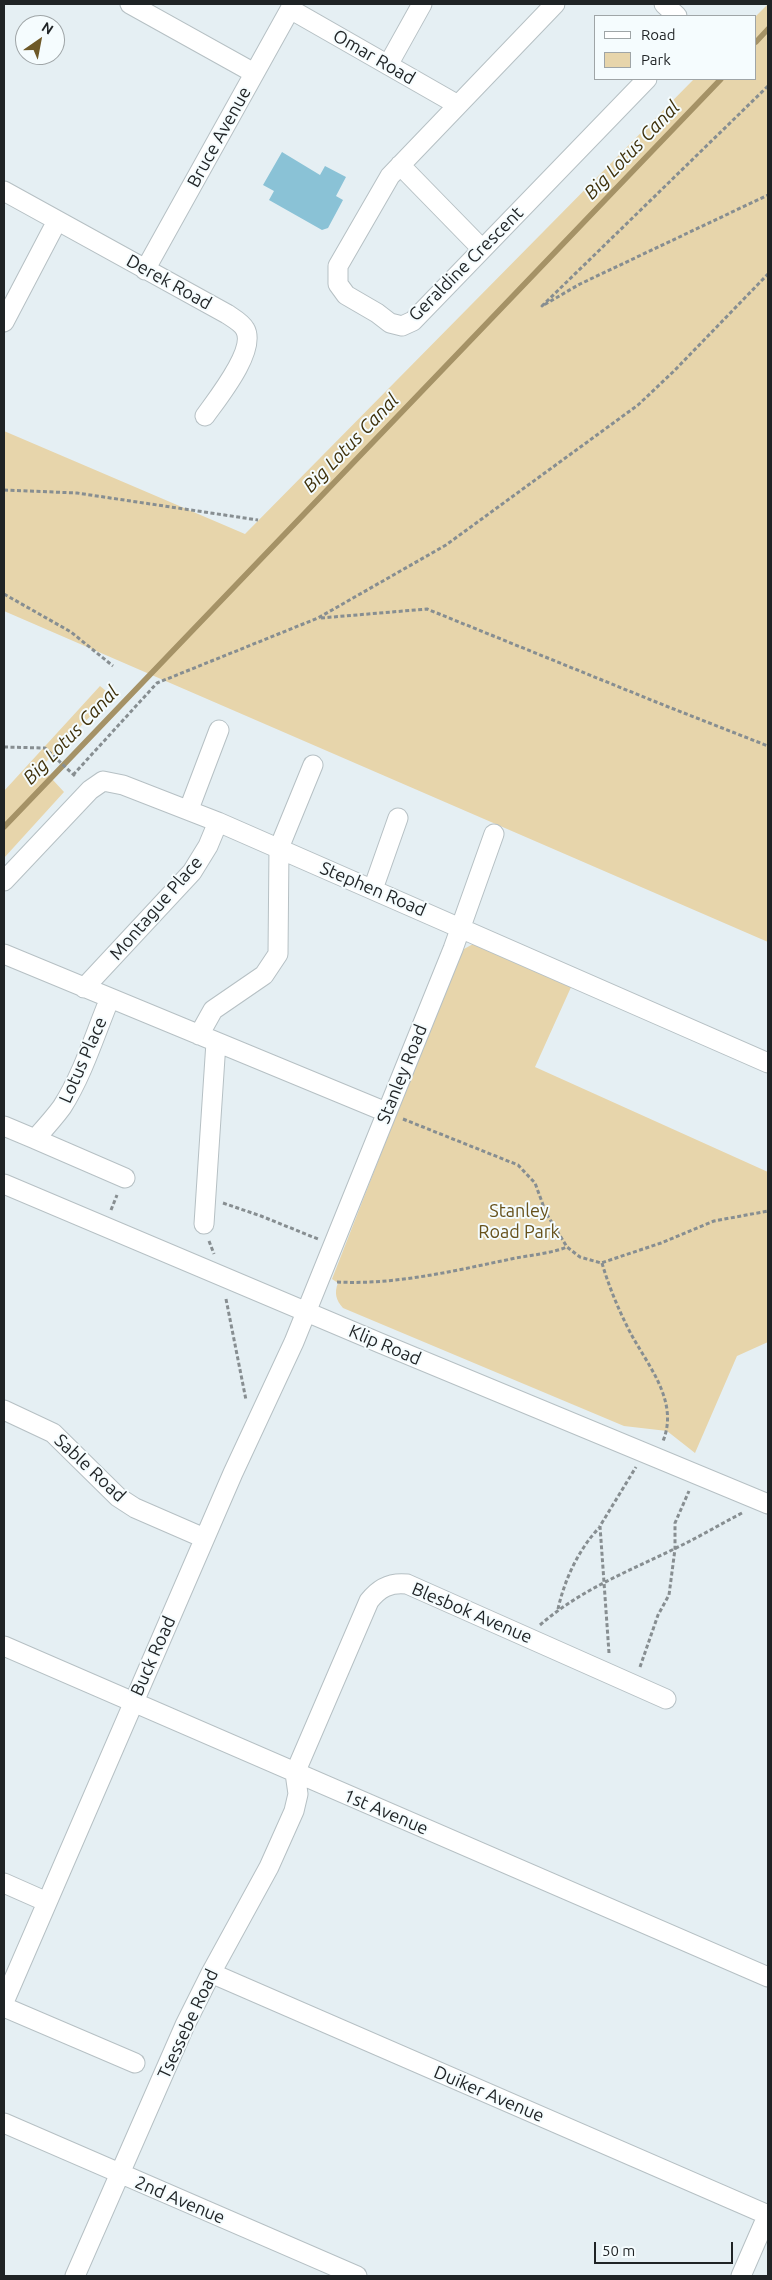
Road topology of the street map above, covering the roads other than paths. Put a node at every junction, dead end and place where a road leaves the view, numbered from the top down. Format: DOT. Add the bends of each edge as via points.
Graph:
graph roads {
  1 [pos="130,4"];
  2 [pos="422,4"];
  3 [pos="555,4"];
  4 [pos="664,4"];
  5 [pos="291,6"];
  6 [pos="676,15"];
  7 [pos="388,65"];
  8 [pos="254,73"];
  9 [pos="646,80"];
  10 [pos="458,104"];
  11 [pos="400,165"];
  12 [pos="4,191"];
  13 [pos="57,221"];
  14 [pos="482,249"];
  15 [pos="145,270"];
  16 [pos="4,322"];
  17 [pos="205,416"];
  18 [pos="219,730"];
  19 [pos="313,764"];
  20 [pos="189,809"];
  21 [pos="398,818"];
  22 [pos="218,822"];
  23 [pos="494,834"];
  24 [pos="279,848"];
  25 [pos="4,881"];
  26 [pos="373,889"];
  27 [pos="460,926"];
  28 [pos="5,956"];
  29 [pos="84,988"];
  30 [pos="110,998"];
  31 [pos="207,1038"];
  32 [pos="768,1063"];
  33 [pos="393,1115"];
  34 [pos="4,1126"];
  35 [pos="35,1139"];
  36 [pos="125,1178"];
  37 [pos="4,1184"];
  38 [pos="204,1224"];
  39 [pos="306,1312"];
  40 [pos="4,1410"];
  41 [pos="766,1503"];
  42 [pos="204,1538"];
  43 [pos="4,1646"];
  44 [pos="666,1699"];
  45 [pos="133,1702"];
  46 [pos="296,1773"];
  47 [pos="4,1883"];
  48 [pos="47,1902"];
  49 [pos="211,1972"];
  50 [pos="768,1977"];
  51 [pos="4,2002"];
  52 [pos="4,2007"];
  53 [pos="135,2063"];
  54 [pos="4,2123"];
  55 [pos="120,2174"];
  56 [pos="768,2214"];
  57 [pos="75,2276"];
  58 [pos="357,2276"];
  59 [pos="741,2276"];
  1 -- 8 [label="street"];
  2 -- 7 [label="street"];
  3 -- 10 [label="street, Geraldine Crescent"];
  4 -- 6 [label="street"];
  5 -- 7 [label="street, Omar Road"];
  5 -- 8 [label="street, Bruce Avenue"];
  7 -- 10 [label="street, Omar Road"];
  8 -- 15 [label="street, Bruce Avenue"];
  9 -- 14 [label="street, Geraldine Crescent"];
  10 -- 11 [label="street, Geraldine Crescent"];
  11 -- 14 [label="street"];
  11 -- 14 [label="street, Geraldine Crescent" via="382,188 338,266 338,284 346,295 377,312 390,324 408,324"];
  12 -- 13 [label="street, Derek Road"];
  13 -- 15 [label="street, Derek Road"];
  13 -- 16 [label="street"];
  15 -- 17 [label="street, Derek Road" via="227,314 245,329 248,339 244,352 224,390"];
  18 -- 20 [label="street"];
  19 -- 24 [label="street"];
  20 -- 22 [label="street, Stephen Road"];
  20 -- 25 [label="street, Stephen Road" via="103,781 90,790"];
  21 -- 26 [label="street"];
  22 -- 24 [label="street, Stephen Road"];
  22 -- 29 [label="street, Montague Place" via="192,872"];
  23 -- 27 [label="street, Stanley Road"];
  24 -- 26 [label="street, Stephen Road"];
  24 -- 31 [label="street" via="278,954 264,975 212,1010"];
  26 -- 27 [label="street, Stephen Road"];
  27 -- 32 [label="street, Stephen Road"];
  27 -- 33 [label="street, Stanley Road"];
  28 -- 29 [label="street"];
  29 -- 30 [label="street"];
  30 -- 31 [label="street"];
  30 -- 35 [label="street, Lotus Place" via="73,1088"];
  31 -- 33 [label="street"];
  31 -- 38 [label="street"];
  33 -- 39 [label="street, Stanley Road"];
  34 -- 35 [label="street"];
  35 -- 36 [label="street"];
  37 -- 39 [label="street, Klip Road"];
  39 -- 41 [label="street, Klip Road"];
  39 -- 42 [label="street, Buck Road"];
  40 -- 42 [label="street, Sable Road" via="53,1434 118,1497 135,1508"];
  42 -- 45 [label="street, Buck Road"];
  43 -- 45 [label="street, 1st Avenue"];
  44 -- 46 [label="street, Blesbok Avenue" via="407,1584 397,1583 380,1589 369,1601"];
  45 -- 46 [label="street, 1st Avenue"];
  45 -- 48 [label="street, Buck Road"];
  46 -- 49 [label="street, Tsessebe Road" via="298,1794 294,1811 268,1867"];
  46 -- 50 [label="street, 1st Avenue"];
  47 -- 48 [label="street"];
  48 -- 51 [label="street, Buck Road"];
  49 -- 55 [label="street, Tsessebe Road"];
  49 -- 56 [label="street, Duiker Avenue"];
  52 -- 53 [label="street"];
  54 -- 55 [label="street, 2nd Avenue"];
  55 -- 57 [label="street, Tsessebe Road"];
  55 -- 58 [label="street, 2nd Avenue"];
  56 -- 59 [label="street"];
}
